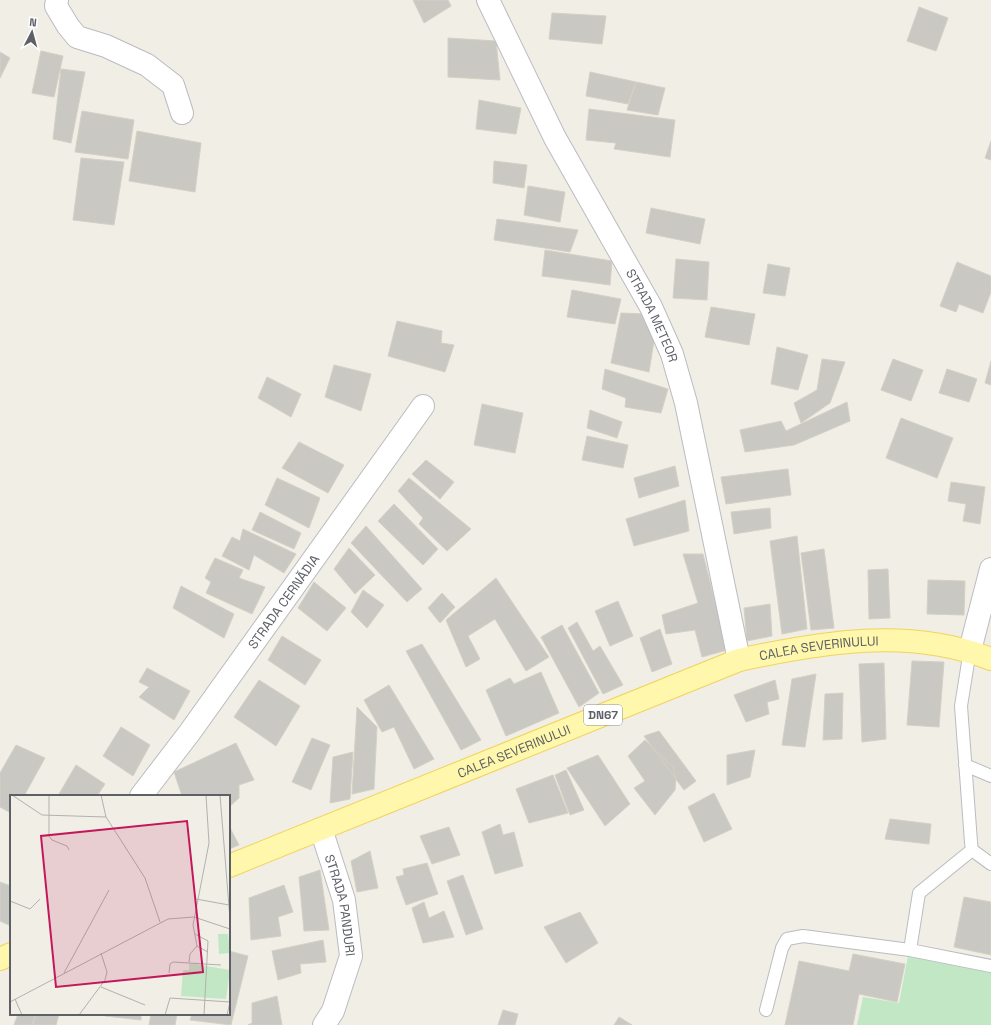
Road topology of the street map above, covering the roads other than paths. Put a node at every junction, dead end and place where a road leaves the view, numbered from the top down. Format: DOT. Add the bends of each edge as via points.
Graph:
graph roads {
  1 [pos="57,0"];
  2 [pos="488,0"];
  3 [pos="182,113"];
  4 [pos="423,406"];
  5 [pos="991,568"];
  6 [pos="970,650"];
  7 [pos="991,659"];
  8 [pos="739,660"];
  9 [pos="965,765"];
  10 [pos="991,776"];
  11 [pos="143,795"];
  12 [pos="321,829"];
  13 [pos="972,850"];
  14 [pos="991,864"];
  15 [pos="230,866"];
  16 [pos="910,950"];
  17 [pos="10,954"];
  18 [pos="0,959"];
  19 [pos="991,966"];
  20 [pos="766,1010"];
  21 [pos="324,1025"];
  1 -- 3 [label="street" via="56,6 77,37 106,46 147,65 172,86"];
  2 -- 8 [label="street, STRADA METEOR" via="555,138 651,307 672,354 686,403"];
  4 -- 11 [label="street, STRADA CERNĂDIA"];
  5 -- 6 [label="street"];
  6 -- 7 [label="main road, CALEA SEVERINULUI / DN67"];
  6 -- 8 [label="main road, CALEA SEVERINULUI / DN67" via="904,639 854,641 797,647"];
  6 -- 9 [label="lane" via="961,706"];
  8 -- 12 [label="main road, CALEA SEVERINULUI / DN67"];
  9 -- 10 [label="lane"];
  9 -- 13 [label="lane"];
  12 -- 15 [label="main road, CALEA SEVERINULUI / DN67"];
  12 -- 21 [label="street, STRADA PANDURI" via="344,900 351,956 333,1012"];
  13 -- 14 [label="lane"];
  13 -- 16 [label="lane" via="919,893"];
  16 -- 19 [label="lane"];
  16 -- 20 [label="lane" via="803,936 787,939 782,948"];
  17 -- 18 [label="main road"];
}
